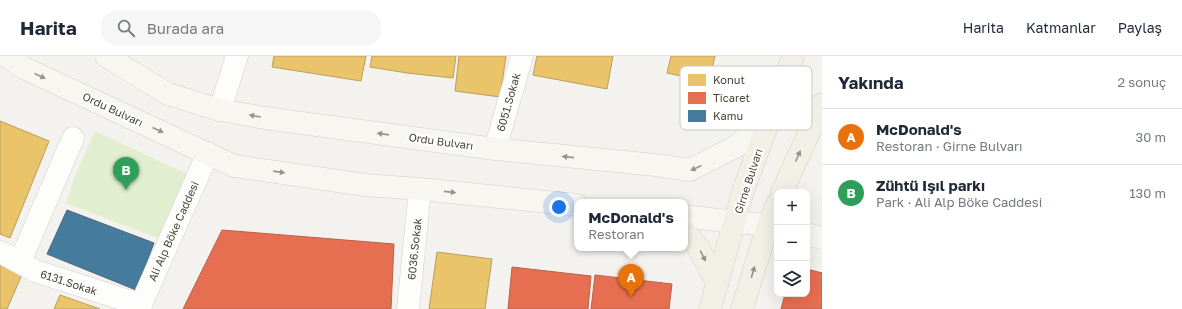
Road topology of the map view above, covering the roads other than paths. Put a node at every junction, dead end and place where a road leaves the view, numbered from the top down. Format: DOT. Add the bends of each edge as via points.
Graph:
graph roads {
  1 [pos="6,56"];
  2 [pos="106,56"];
  3 [pos="237,56"];
  4 [pos="522,56"];
  5 [pos="793,56"];
  6 [pos="789,66"];
  7 [pos="822,104"];
  8 [pos="220,110"];
  9 [pos="812,126"];
  10 [pos="754,130"];
  11 [pos="764,130"];
  12 [pos="810,130"];
  13 [pos="73,138"];
  14 [pos="495,149"];
  15 [pos="208,153"];
  16 [pos="420,189"];
  17 [pos="783,189"];
  18 [pos="574,205"];
  19 [pos="688,216"];
  20 [pos="734,222"];
  21 [pos="772,226"];
  22 [pos="688,235"];
  23 [pos="810,235"];
  24 [pos="822,238"];
  25 [pos="0,252"];
  26 [pos="20,262"];
  27 [pos="717,283"];
  28 [pos="140,307"];
  29 [pos="408,309"];
  30 [pos="710,309"];
  31 [pos="742,309"];
  1 -- 15 [label="main road, Ordu Bulvarı, one-way" via="24,68"];
  2 -- 8 [label="main road, Ordu Bulvarı" via="168,94"];
  3 -- 8 [label="street"];
  4 -- 14 [label="street, 6051.Sokak"];
  5 -- 6 [label="main road, Girne Bulvarı"];
  9 -- 7 [label="main road, one-way"];
  14 -- 8 [label="main road, Ordu Bulvarı, one-way"];
  10 -- 14 [label="main road, Ordu Bulvarı, one-way" via="738,146 690,170"];
  11 -- 20 [label="main road, Girne Bulvarı"];
  17 -- 12 [label="main road, one-way"];
  13 -- 26 [label="street"];
  15 -- 16 [label="main road, Ordu Bulvarı, one-way" via="234,166 365,185"];
  15 -- 28 [label="street, Ali Alp Böke Caddesi"];
  16 -- 18 [label="main road, Ordu Bulvarı, one-way"];
  16 -- 29 [label="street, 6036.Sokak"];
  19 -- 20 [label="main road"];
  20 -- 21 [label="main road"];
  20 -- 27 [label="main road, Girne Bulvarı"];
  31 -- 21 [label="main road, one-way"];
  22 -- 27 [label="main road, one-way" via="698,247"];
  23 -- 24 [label="main road"];
  25 -- 26 [label="street, 6131.Sokak"];
  26 -- 28 [label="street, 6131.Sokak" via="35,271"];
  27 -- 30 [label="main road, Girne Bulvarı"];
}
